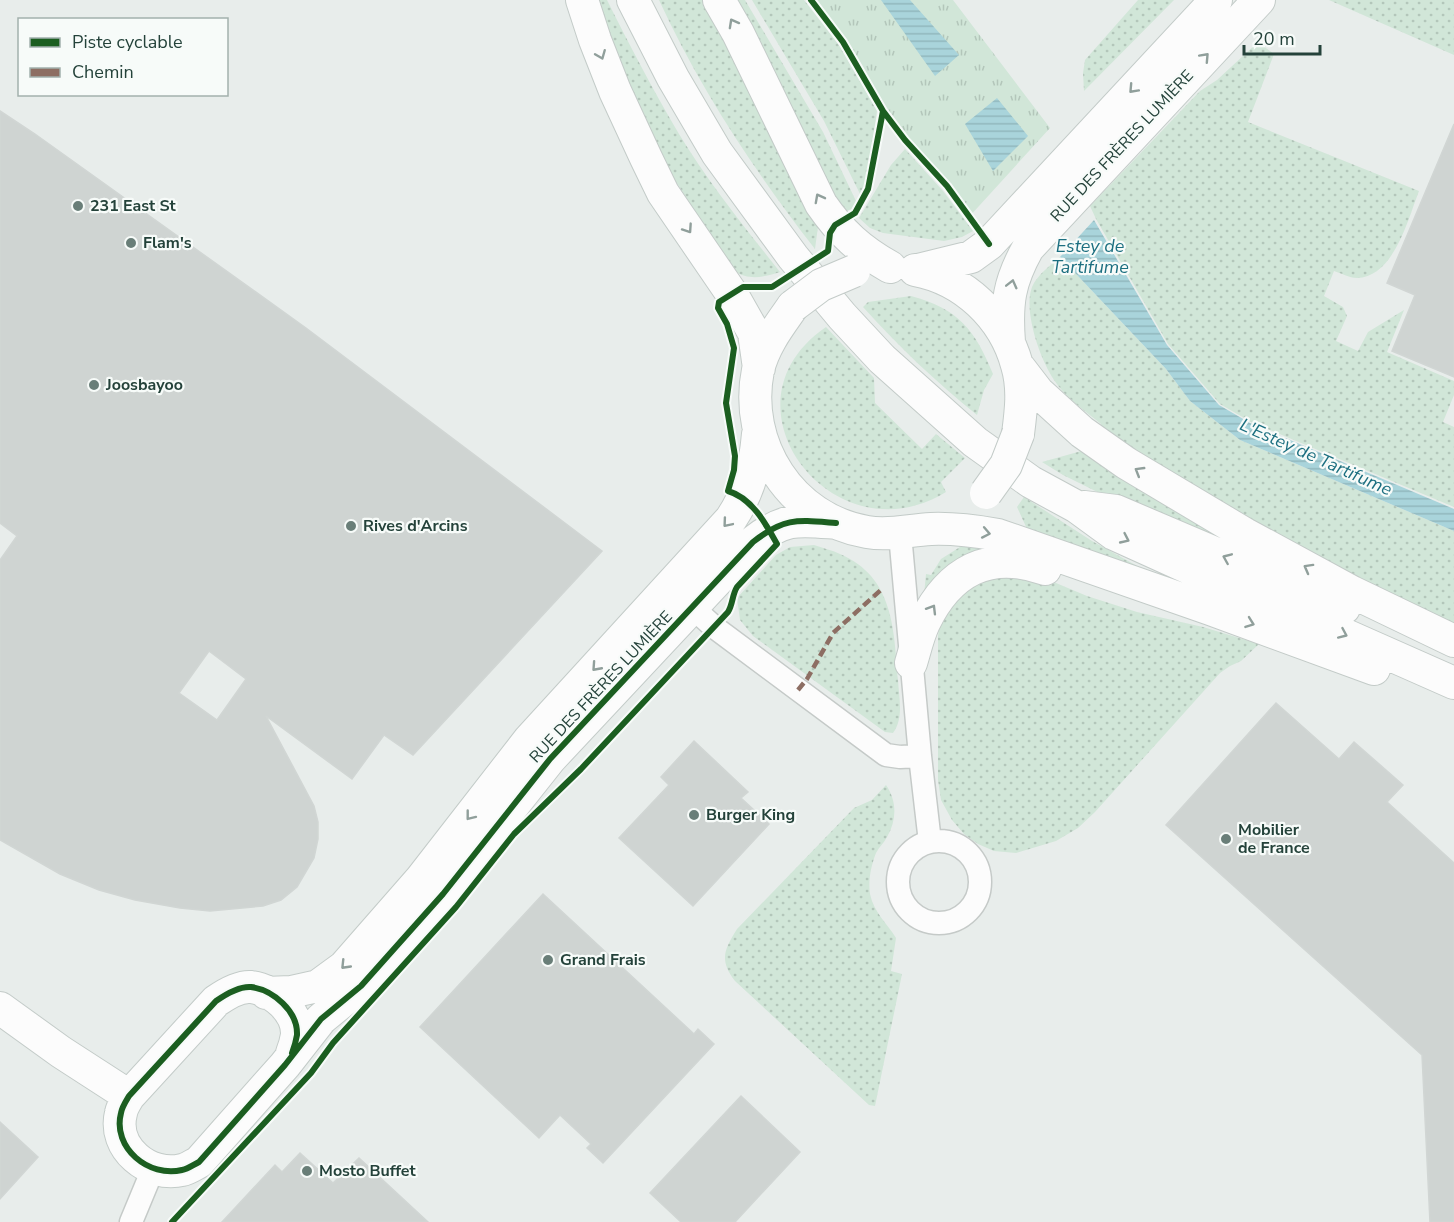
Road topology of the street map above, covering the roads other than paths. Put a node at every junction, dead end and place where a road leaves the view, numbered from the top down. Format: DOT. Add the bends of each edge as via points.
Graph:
graph roads {
  1 [pos="582,0"];
  2 [pos="633,0"];
  3 [pos="719,0"];
  4 [pos="1216,0"];
  5 [pos="1259,0"];
  6 [pos="904,268"];
  7 [pos="1013,354"];
  8 [pos="759,368"];
  9 [pos="758,430"];
  10 [pos="1077,507"];
  11 [pos="836,524"];
  12 [pos="914,531"];
  13 [pos="693,608"];
  14 [pos="1210,609"];
  15 [pos="1454,641"];
  16 [pos="1454,656"];
  17 [pos="911,663"];
  18 [pos="1454,683"];
  19 [pos="1454,699"];
  20 [pos="920,756"];
  21 [pos="930,842"];
  22 [pos="266,993"];
  23 [pos="0,1008"];
  24 [pos="292,1053"];
  25 [pos="129,1096"];
  26 [pos="153,1169"];
  27 [pos="131,1222"];
  1 -- 8 [label="street, one-way" via="615,91 646,158 663,193 754,333"];
  2 -- 10 [label="street" via="717,153 786,249 842,316 882,359 975,442 1031,482"];
  6 -- 3 [label="street, one-way" via="864,252 835,225"];
  4 -- 6 [label="street, RUE DES FRÈRES LUMIÈRE, one-way" via="989,244 971,257"];
  7 -- 5 [label="street, RUE DES FRÈRES LUMIÈRE, one-way" via="1007,314 1010,291 1028,248"];
  6 -- 7 [label="street" via="944,279 969,292 989,311"];
  6 -- 8 [label="street, RUE DES FRÈRES LUMIÈRE, bridge" via="854,271 821,285 793,306 772,335"];
  7 -- 12 [label="street, RUE DES FRÈRES LUMIÈRE, bridge" via="1022,400 1018,434 1006,465 986,493 959,514"];
  15 -- 7 [label="street, one-way" via="1245,534 1126,463 1082,432 1038,392"];
  8 -- 9 [label="street" via="755,399"];
  9 -- 11 [label="street" via="768,460 786,486 809,508"];
  9 -- 22 [label="street, RUE DES FRÈRES LUMIÈRE, one-way" via="756,465 731,519 529,740 421,879 333,977 304,990"];
  16 -- 10 [label="street, one-way" via="1116,511"];
  10 -- 18 [label="street, one-way" via="1114,534"];
  11 -- 12 [label="street" via="867,532"];
  11 -- 13 [label="street, RUE DES FRÈRES LUMIÈRE" via="797,520 769,530 753,542"];
  12 -- 14 [label="street, one-way" via="965,529 998,535"];
  12 -- 17 [label="street"];
  13 -- 20 [label="street" via="886,755"];
  13 -- 24 [label="street, RUE DES FRÈRES LUMIÈRE" via="550,759 443,894 361,986 321,1019"];
  17 -- 14 [label="street, one-way" via="923,625 947,587 962,575 993,562 1011,560 1033,565 1130,599"];
  14 -- 19 [label="street, one-way"];
  17 -- 20 [label="street"];
  20 -- 21 [label="street"];
  22 -- 24 [label="street" via="285,1005 294,1020 297,1034"];
  22 -- 25 [label="street, RUE DES FRÈRES LUMIÈRE" via="249,987 231,991 216,1001"];
  23 -- 25 [label="street"];
  24 -- 26 [label="street, RUE DES FRÈRES LUMIÈRE" via="199,1161 184,1170"];
  25 -- 26 [label="street, RUE DES FRÈRES LUMIÈRE" via="121,1112 119,1130 136,1159"];
  26 -- 27 [label="street"];
}
